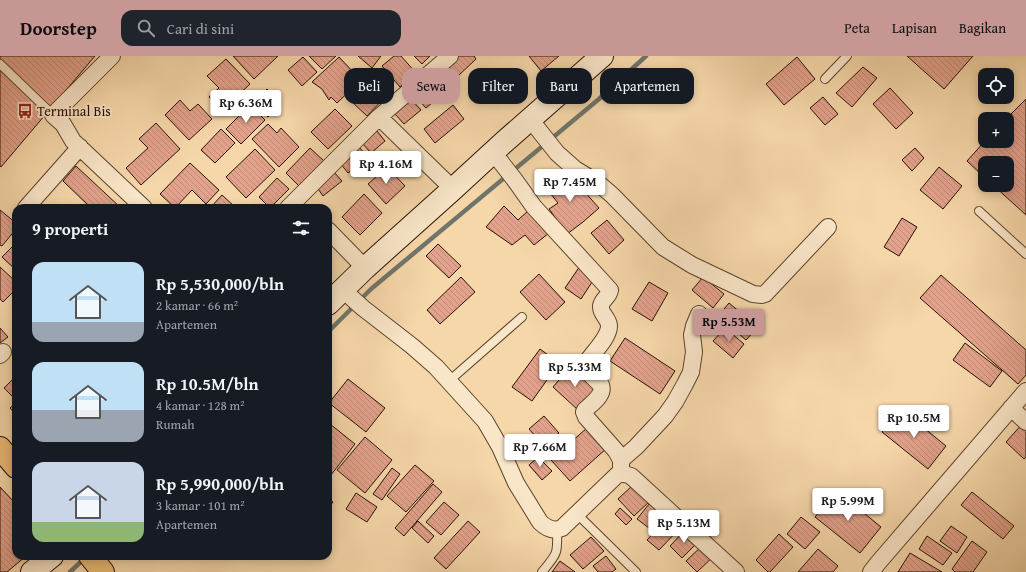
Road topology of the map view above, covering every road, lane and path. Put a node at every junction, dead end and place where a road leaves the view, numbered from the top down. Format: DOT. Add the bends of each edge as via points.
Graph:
graph roads {
  1 [pos="112,56"];
  2 [pos="450,56"];
  3 [pos="602,56"];
  4 [pos="846,56"];
  5 [pos="0,64"];
  6 [pos="825,78"];
  7 [pos="53,115"];
  8 [pos="379,117"];
  9 [pos="530,119"];
  10 [pos="80,147"];
  11 [pos="504,166"];
  12 [pos="454,189"];
  13 [pos="30,204"];
  14 [pos="140,204"];
  15 [pos="299,204"];
  16 [pos="979,212"];
  17 [pos="828,228"];
  18 [pos="332,234"];
  19 [pos="1026,254"];
  20 [pos="364,268"];
  21 [pos="346,300"];
  22 [pos="699,314"];
  23 [pos="522,317"];
  24 [pos="449,381"];
  25 [pos="1026,392"];
  26 [pos="1011,408"];
  27 [pos="1026,422"];
  28 [pos="0,448"];
  29 [pos="12,462"];
  30 [pos="621,467"];
  31 [pos="576,514"];
  32 [pos="557,530"];
  33 [pos="47,560"];
  34 [pos="32,572"];
  35 [pos="542,572"];
  36 [pos="636,572"];
  37 [pos="736,572"];
  38 [pos="871,572"];
  1 -- 7 [label="street"];
  2 -- 8 [label="street"];
  3 -- 9 [label="street"];
  4 -- 6 [label="lane"];
  5 -- 7 [label="lane"];
  7 -- 10 [label="street"];
  8 -- 12 [label="street"];
  8 -- 15 [label="street"];
  9 -- 11 [label="street"];
  9 -- 17 [label="street" via="557,153 612,195 663,247 692,265 753,294 765,294"];
  10 -- 13 [label="street"];
  10 -- 14 [label="street"];
  11 -- 12 [label="street"];
  11 -- 30 [label="street" via="534,207 610,290 601,306 609,330 584,366 601,385 602,392 584,412 616,451"];
  12 -- 20 [label="street"];
  16 -- 19 [label="lane"];
  18 -- 20 [label="street"];
  20 -- 21 [label="street"];
  21 -- 24 [label="street" via="412,346"];
  22 -- 30 [label="street" via="692,335 694,352 691,372 685,384 665,416"];
  23 -- 24 [label="lane"];
  24 -- 32 [label="street" via="485,421 516,483 540,522 545,527"];
  25 -- 26 [label="street"];
  26 -- 27 [label="street"];
  26 -- 38 [label="street"];
  28 -- 29 [label="main road"];
  30 -- 31 [label="street" via="617,475"];
  30 -- 37 [label="street"];
  31 -- 32 [label="street"];
  31 -- 36 [label="lane"];
  32 -- 35 [label="lane" via="557,551"];
  33 -- 34 [label="street"];
}
